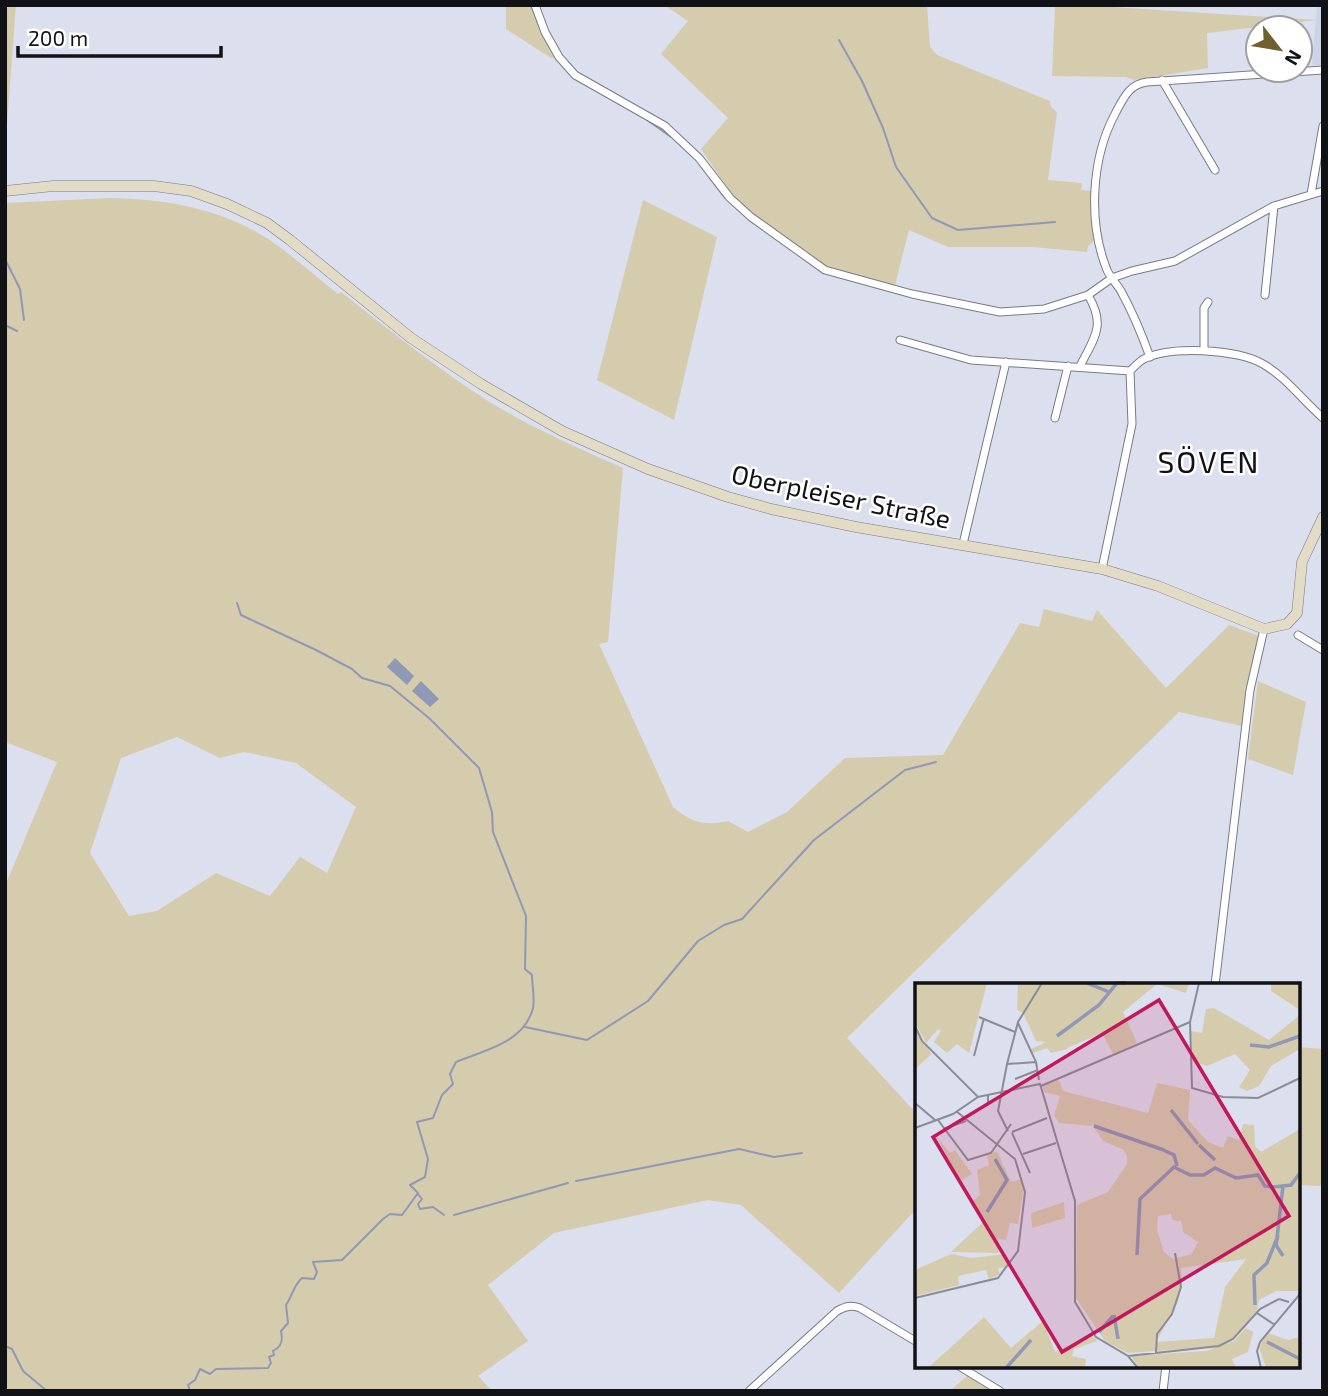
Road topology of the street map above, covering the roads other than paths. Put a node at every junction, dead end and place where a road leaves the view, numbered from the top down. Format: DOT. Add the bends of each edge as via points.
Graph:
graph roads {
  1 [pos="535,5"];
  2 [pos="1323,70"];
  3 [pos="1162,80"];
  4 [pos="1323,126"];
  5 [pos="1215,170"];
  6 [pos="5,191"];
  7 [pos="1323,191"];
  8 [pos="1311,194"];
  9 [pos="1273,206"];
  10 [pos="1112,278"];
  11 [pos="1088,295"];
  12 [pos="1265,295"];
  13 [pos="1208,302"];
  14 [pos="900,340"];
  15 [pos="1204,350"];
  16 [pos="1150,357"];
  17 [pos="1006,362"];
  18 [pos="1068,366"];
  19 [pos="1080,366"];
  20 [pos="1130,371"];
  21 [pos="1055,418"];
  22 [pos="1323,418"];
  23 [pos="1323,517"];
  24 [pos="963,544"];
  25 [pos="1102,569"];
  26 [pos="1264,629"];
  27 [pos="1298,635"];
  28 [pos="1323,650"];
  29 [pos="1215,983"];
  30 [pos="915,1341"];
  31 [pos="961,1368"];
  32 [pos="1166,1368"];
  33 [pos="749,1391"];
  34 [pos="1000,1391"];
  35 [pos="1163,1391"];
  1 -- 11 [label="street" via="559,57 575,75 665,126 751,217 825,270 1000,312 1044,309"];
  2 -- 3 [label="street"];
  3 -- 5 [label="street"];
  3 -- 10 [label="street" via="1137,83 1125,95 1102,142 1095,178 1096,212"];
  4 -- 8 [label="street"];
  6 -- 24 [label="main road, Oberpleiser Straße" via="154,186 191,191 227,204 267,223 411,338 580,440 655,472 771,509"];
  7 -- 8 [label="street"];
  8 -- 9 [label="street"];
  9 -- 10 [label="street" via="1175,261"];
  9 -- 12 [label="street"];
  10 -- 11 [label="street"];
  10 -- 16 [label="street"];
  11 -- 19 [label="street" via="1098,315 1098,327"];
  13 -- 15 [label="street"];
  14 -- 17 [label="street" via="971,360"];
  15 -- 16 [label="street"];
  15 -- 22 [label="street" via="1232,353 1264,365"];
  16 -- 20 [label="street"];
  17 -- 18 [label="street"];
  17 -- 24 [label="street"];
  18 -- 19 [label="street"];
  18 -- 21 [label="street"];
  19 -- 20 [label="street"];
  20 -- 25 [label="street" via="1132,424"];
  23 -- 26 [label="main road" via="1302,562 1297,613 1287,624"];
  24 -- 25 [label="main road, Oberpleiser Straße"];
  25 -- 26 [label="main road, Oberpleiser Straße" via="1158,586"];
  26 -- 29 [label="street" via="1251,690"];
  27 -- 28 [label="street"];
  30 -- 33 [label="street" via="860,1308 844,1307"];
  31 -- 34 [label="street"];
  32 -- 35 [label="street"];
}
